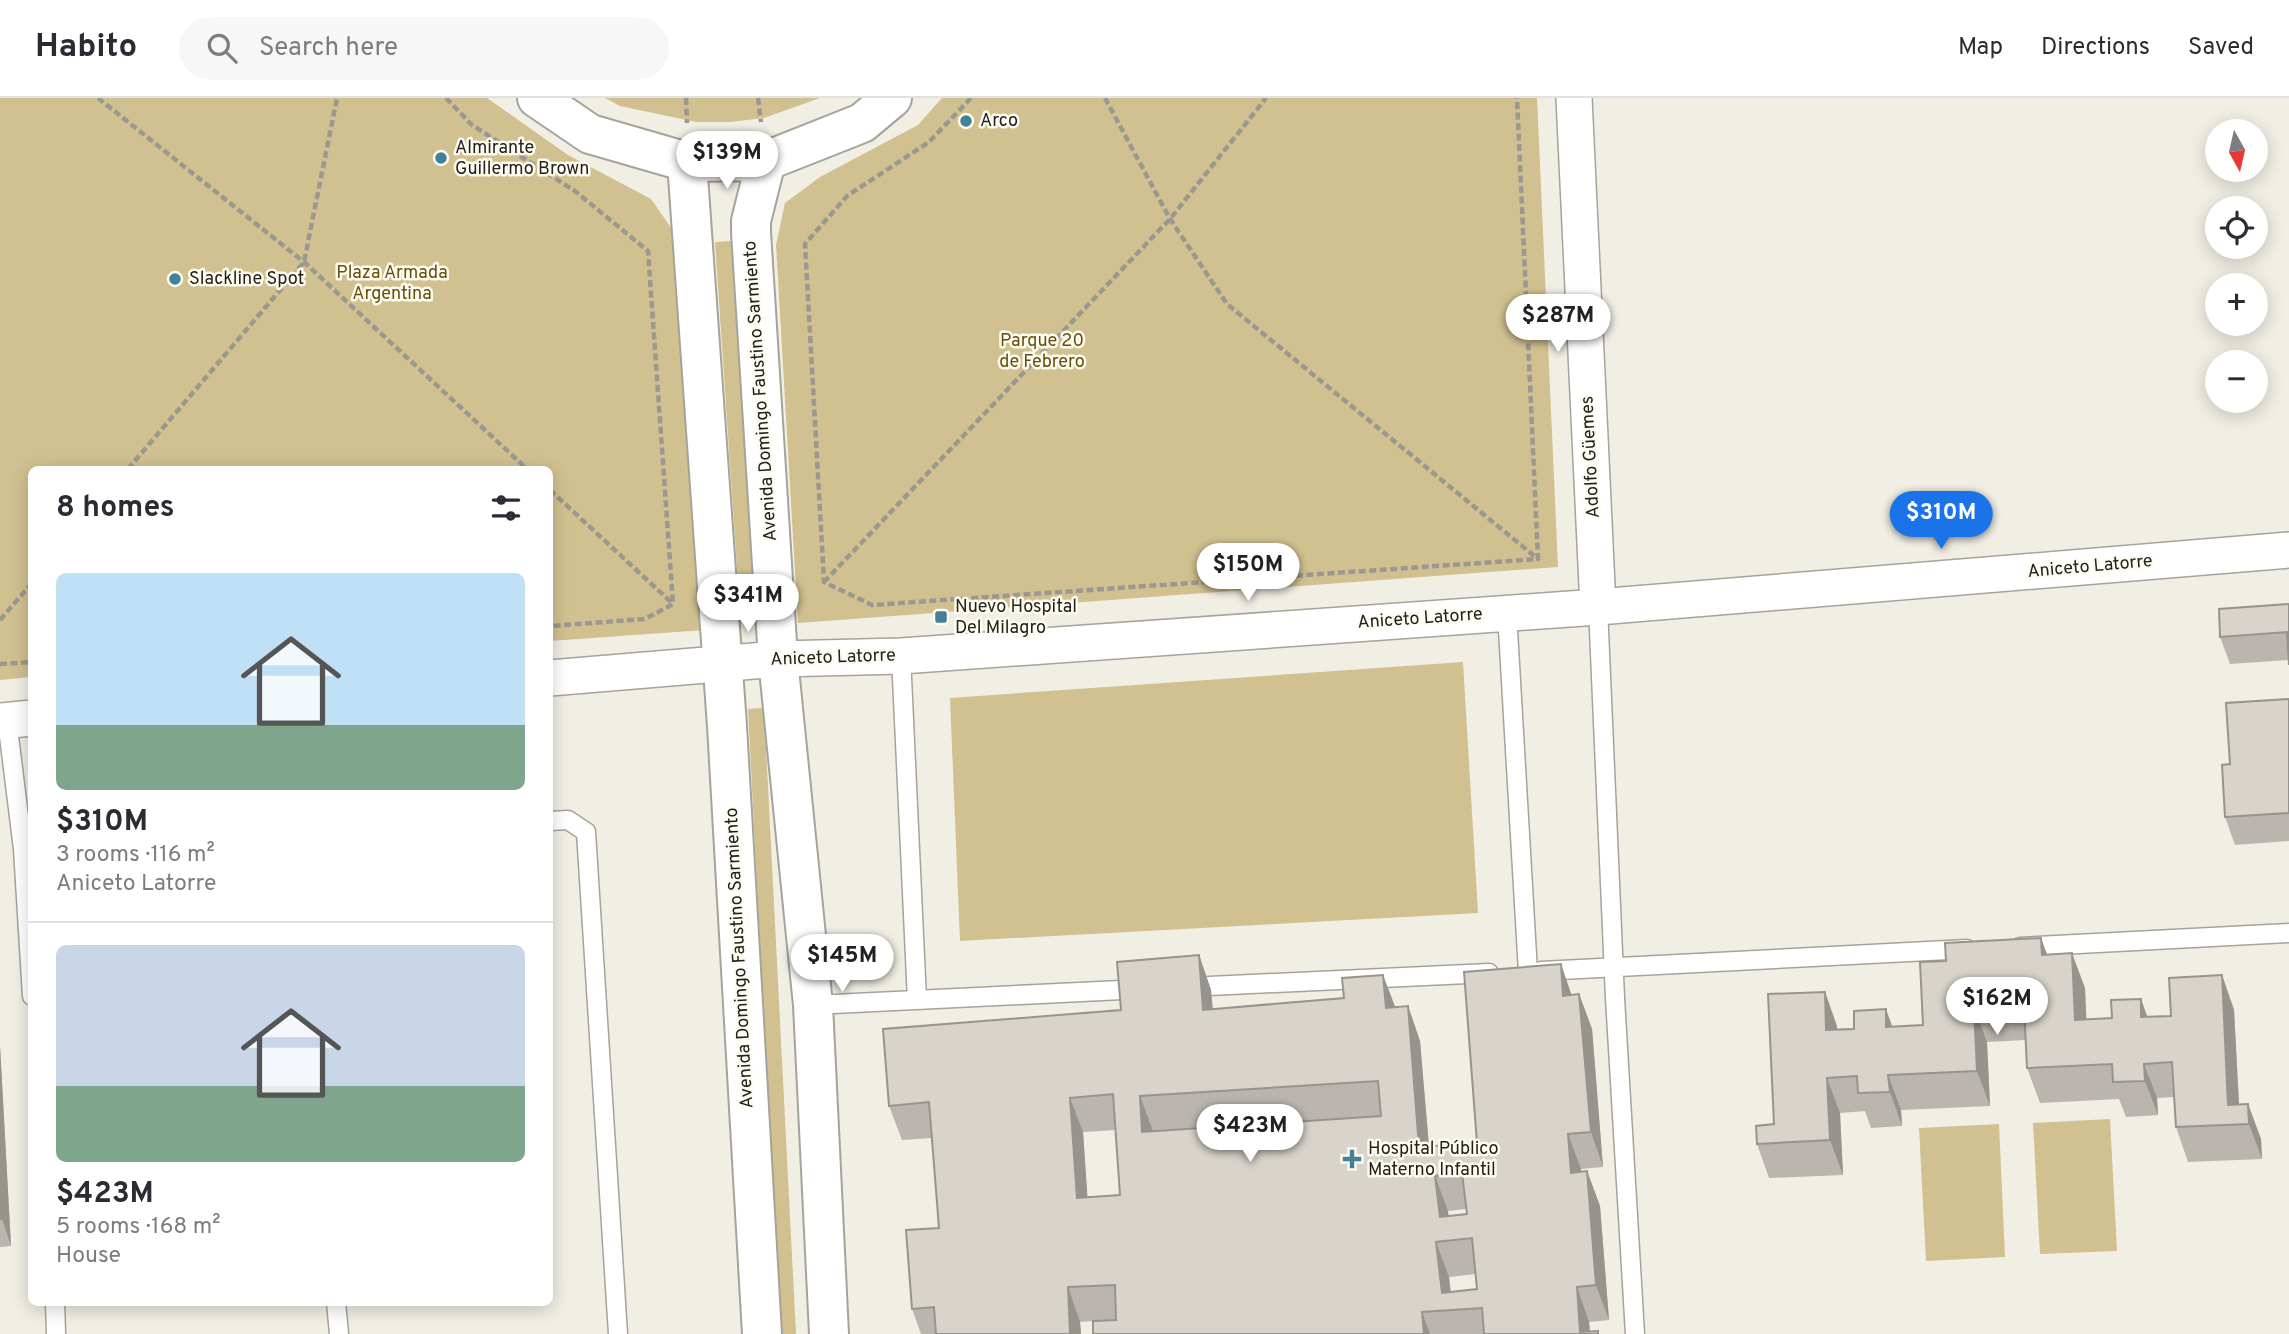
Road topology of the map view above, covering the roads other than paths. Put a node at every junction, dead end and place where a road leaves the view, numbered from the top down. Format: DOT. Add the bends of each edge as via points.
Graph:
graph roads {
  1 [pos="537,98"];
  2 [pos="892,98"];
  3 [pos="1574,98"];
  4 [pos="766,161"];
  5 [pos="687,162"];
  6 [pos="2289,551"];
  7 [pos="1598,607"];
  8 [pos="1507,613"];
  9 [pos="901,656"];
  10 [pos="778,659"];
  11 [pos="723,665"];
  12 [pos="553,678"];
  13 [pos="13,720"];
  14 [pos="553,821"];
  15 [pos="27,849"];
  16 [pos="28,878"];
  17 [pos="2289,933"];
  18 [pos="1614,967"];
  19 [pos="1514,972"];
  20 [pos="917,1000"];
  21 [pos="813,1005"];
  22 [pos="55,1306"];
  23 [pos="337,1306"];
  24 [pos="56,1334"];
  25 [pos="339,1334"];
  26 [pos="618,1334"];
  27 [pos="762,1334"];
  28 [pos="829,1334"];
  29 [pos="1634,1334"];
  1 -- 5 [label="main road" via="590,134"];
  2 -- 4 [label="main road" via="862,123"];
  3 -- 7 [label="street, Adolfo Güemes"];
  4 -- 5 [label="main road"];
  4 -- 10 [label="main road, Avenida Domingo Faustino Sarmiento" via="751,221"];
  5 -- 11 [label="main road, Avenida Domingo Faustino Sarmiento"];
  6 -- 7 [label="street, Aniceto Latorre"];
  7 -- 8 [label="street, Aniceto Latorre"];
  7 -- 18 [label="lane"];
  8 -- 9 [label="street, Aniceto Latorre"];
  8 -- 19 [label="lane"];
  9 -- 10 [label="street, Aniceto Latorre"];
  9 -- 20 [label="lane"];
  10 -- 11 [label="street, Aniceto Latorre"];
  10 -- 21 [label="main road, Avenida Domingo Faustino Sarmiento"];
  11 -- 12 [label="street, Aniceto Latorre"];
  11 -- 27 [label="main road, Avenida Domingo Faustino Sarmiento"];
  13 -- 15 [label="lane"];
  14 -- 26 [label="lane" via="568,820 586,832"];
  15 -- 16 [label="lane"];
  17 -- 18 [label="lane"];
  18 -- 19 [label="lane"];
  18 -- 29 [label="lane"];
  19 -- 20 [label="lane"];
  20 -- 21 [label="lane"];
  21 -- 28 [label="main road, Avenida Domingo Faustino Sarmiento"];
  22 -- 24 [label="lane"];
  23 -- 25 [label="lane"];
}
